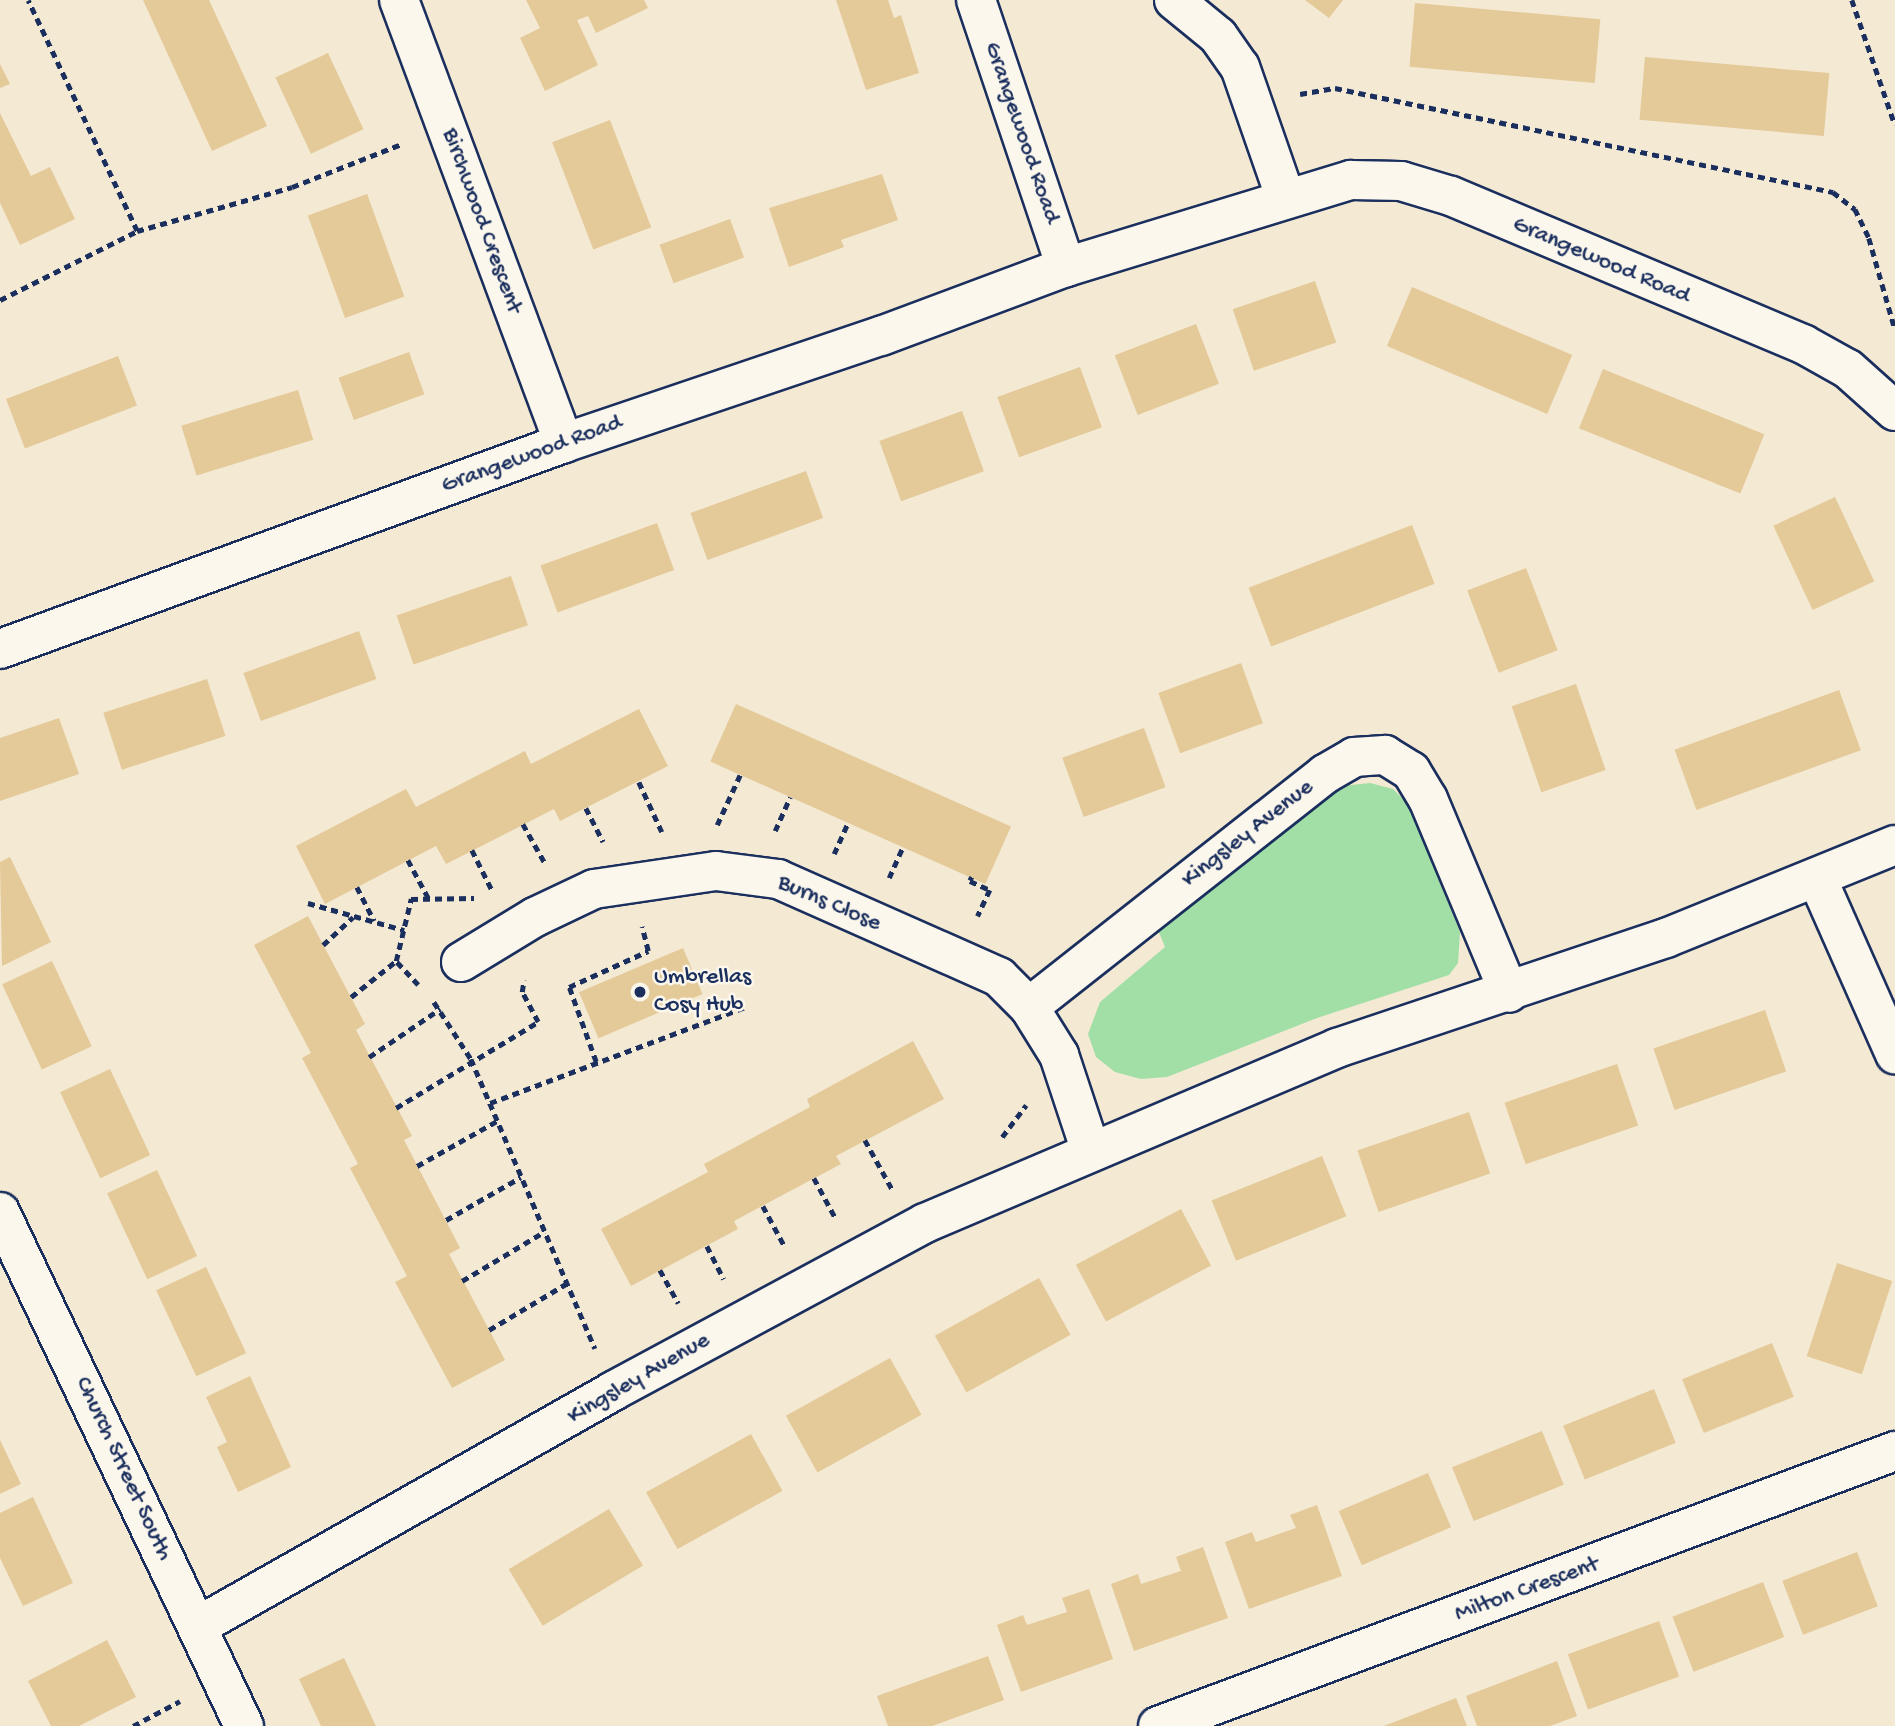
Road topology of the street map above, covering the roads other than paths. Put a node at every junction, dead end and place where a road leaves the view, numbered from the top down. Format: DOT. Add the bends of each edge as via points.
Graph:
graph roads {
  1 [pos="398,0"];
  2 [pos="976,0"];
  3 [pos="1174,0"];
  4 [pos="1285,196"];
  5 [pos="1066,267"];
  6 [pos="1895,411"];
  7 [pos="564,443"];
  8 [pos="0,649"];
  9 [pos="1895,845"];
  10 [pos="1817,878"];
  11 [pos="461,962"];
  12 [pos="1509,993"];
  13 [pos="1029,1007"];
  14 [pos="1895,1054"];
  15 [pos="1090,1149"];
  16 [pos="0,1212"];
  17 [pos="1895,1451"];
  18 [pos="198,1626"];
  19 [pos="244,1726"];
  20 [pos="1158,1726"];
  1 -- 7 [label="street, Birchwood Crescent"];
  2 -- 5 [label="street, Grangewood Road"];
  3 -- 4 [label="street" via="1218,36 1240,67"];
  4 -- 5 [label="street, Grangewood Road"];
  4 -- 6 [label="street, Grangewood Road" via="1351,180 1401,181 1451,196 1596,261 1803,344 1848,369"];
  5 -- 7 [label="street, Grangewood Road" via="881,336"];
  7 -- 8 [label="street, Grangewood Road"];
  9 -- 10 [label="street, Kingsley Avenue"];
  10 -- 12 [label="street, Kingsley Avenue" via="1667,938"];
  10 -- 14 [label="street"];
  11 -- 13 [label="street, Burns Close" via="535,917 594,889 716,870 790,884 999,977"];
  12 -- 13 [label="street, Kingsley Avenue" via="1427,799 1411,771 1385,755 1354,757 1325,774"];
  12 -- 15 [label="street, Kingsley Avenue" via="1337,1048"];
  13 -- 15 [label="street" via="1059,1055"];
  15 -- 18 [label="street, Kingsley Avenue" via="925,1223 613,1391"];
  16 -- 18 [label="street, Church Street South"];
  17 -- 20 [label="street, Milton Crescent"];
  18 -- 19 [label="street, Church Street South"];
}
